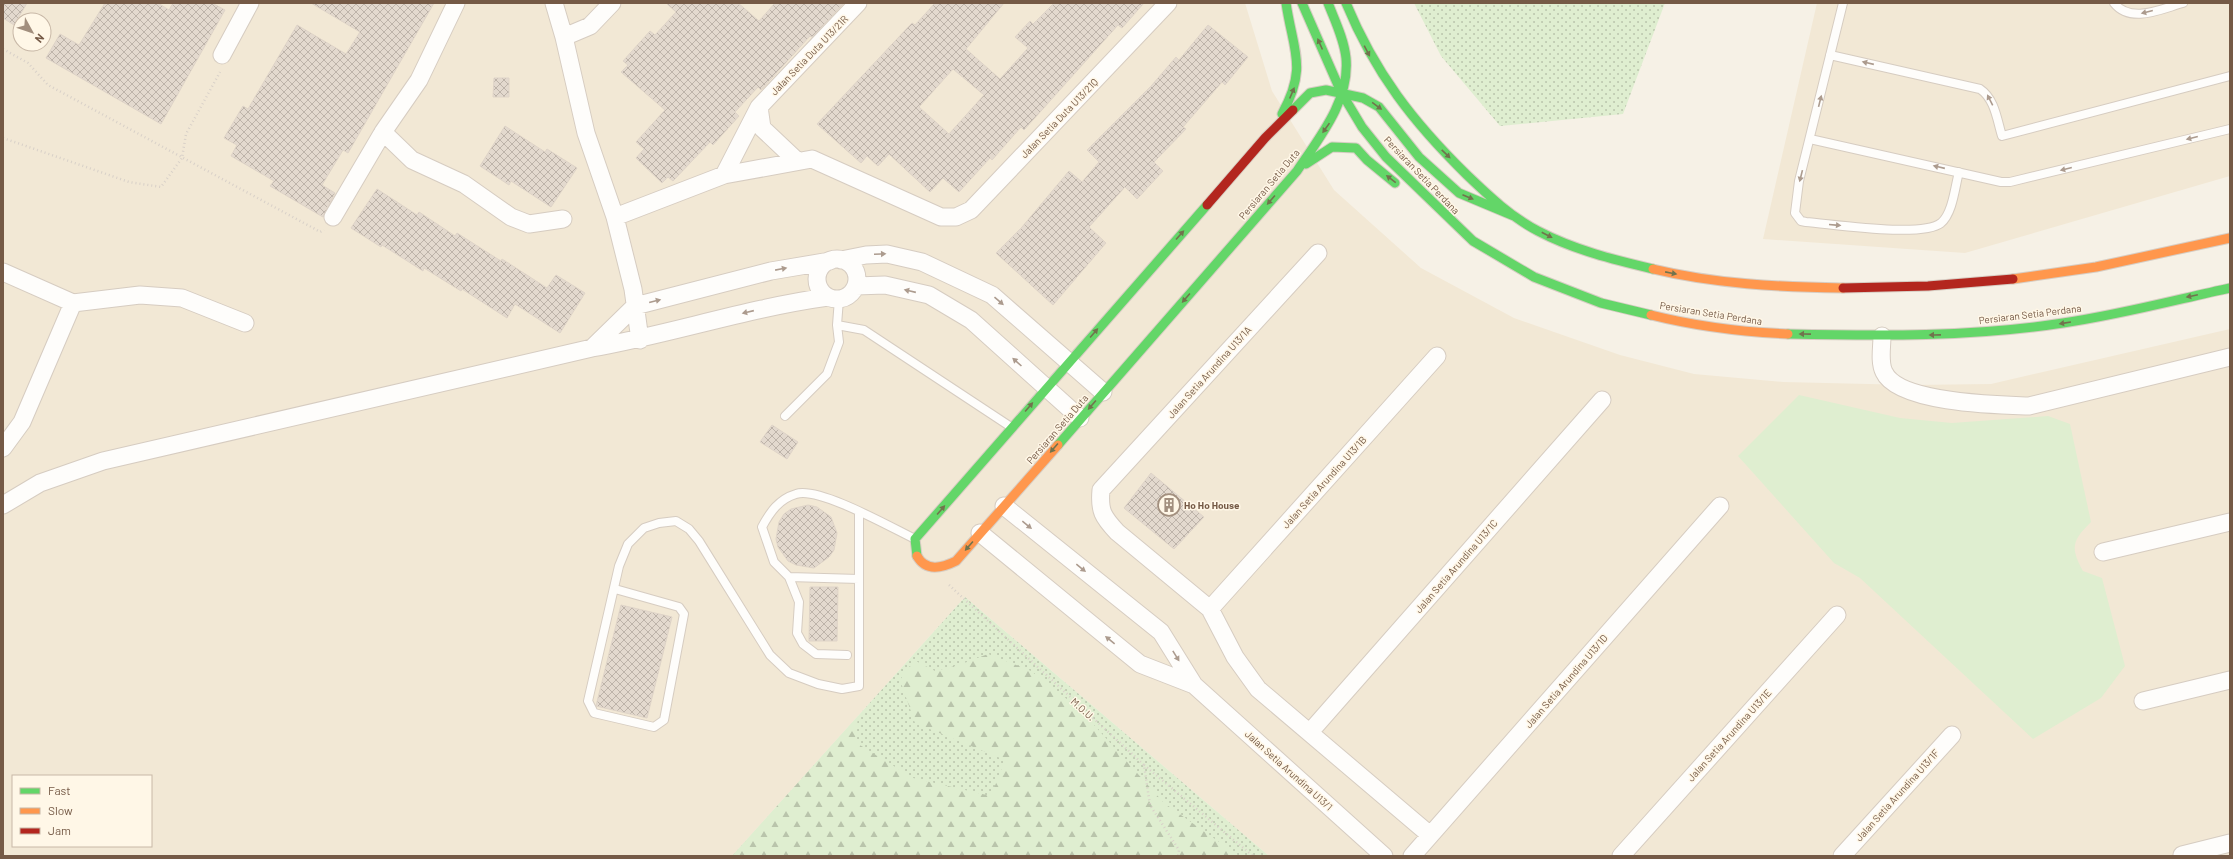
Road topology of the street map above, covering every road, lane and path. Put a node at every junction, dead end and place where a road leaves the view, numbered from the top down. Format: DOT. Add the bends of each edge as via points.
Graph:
graph roads {
  1 [pos="250,3"];
  2 [pos="456,3"];
  3 [pos="554,3"];
  4 [pos="612,3"];
  5 [pos="858,3"];
  6 [pos="1168,3"];
  7 [pos="1286,3"];
  8 [pos="1302,3"];
  9 [pos="1328,3"];
  10 [pos="1346,3"];
  11 [pos="1843,3"];
  12 [pos="2114,3"];
  13 [pos="2183,3"];
  14 [pos="564,37"];
  15 [pos="3,48"];
  16 [pos="222,55"];
  17 [pos="1830,55"];
  18 [pos="2230,76"];
  19 [pos="1341,92"];
  20 [pos="759,106"];
  21 [pos="2230,129"];
  22 [pos="383,132"];
  23 [pos="3,138"];
  24 [pos="1266,138"];
  25 [pos="1810,139"];
  26 [pos="182,158"];
  27 [pos="797,161"];
  28 [pos="1297,170"];
  29 [pos="1959,172"];
  30 [pos="724,175"];
  31 [pos="1436,207"];
  32 [pos="333,216"];
  33 [pos="1514,216"];
  34 [pos="615,217"];
  35 [pos="563,219"];
  36 [pos="2230,238"];
  37 [pos="1318,253"];
  38 [pos="836,260"];
  39 [pos="3,272"];
  40 [pos="856,286"];
  41 [pos="2230,288"];
  42 [pos="833,298"];
  43 [pos="73,303"];
  44 [pos="635,306"];
  45 [pos="245,324"];
  46 [pos="837,325"];
  47 [pos="1882,336"];
  48 [pos="640,340"];
  49 [pos="592,348"];
  50 [pos="1437,356"];
  51 [pos="2230,357"];
  52 [pos="1069,362"];
  53 [pos="1046,388"];
  54 [pos="1103,392"];
  55 [pos="1602,400"];
  56 [pos="785,416"];
  57 [pos="1080,418"];
  58 [pos="1012,427"];
  59 [pos="3,448"];
  60 [pos="3,505"];
  61 [pos="1004,506"];
  62 [pos="1720,506"];
  63 [pos="860,513"];
  64 [pos="2230,522"];
  65 [pos="980,533"];
  66 [pos="915,539"];
  67 [pos="2103,552"];
  68 [pos="789,577"];
  69 [pos="859,579"];
  70 [pos="948,584"];
  71 [pos="615,589"];
  72 [pos="1210,609"];
  73 [pos="1837,615"];
  74 [pos="847,655"];
  75 [pos="2230,680"];
  76 [pos="1194,685"];
  77 [pos="2143,701"];
  78 [pos="1310,732"];
  79 [pos="1952,735"];
  80 [pos="1144,765"];
  81 [pos="1430,835"];
  82 [pos="2230,843"];
  83 [pos="2182,855"];
  84 [pos="1178,856"];
  85 [pos="1253,856"];
  86 [pos="1384,856"];
  87 [pos="1412,856"];
  88 [pos="1621,856"];
  89 [pos="1842,856"];
  1 -- 16 [label="street"];
  2 -- 22 [label="street" via="418,80"];
  3 -- 14 [label="street"];
  4 -- 14 [label="street" via="590,26"];
  5 -- 20 [label="street, Jalan Setia Duta U13/21R"];
  6 -- 27 [label="street, Jalan Setia Duta U13/21Q" via="971,210 956,217 941,217 812,159"];
  24 -- 7 [label="main road, one-way" via="1286,107 1298,78 1297,52"];
  19 -- 8 [label="main road, Persiaran Setia Perdana, one-way"];
  9 -- 19 [label="main road, Persiaran Setia Duta" via="1343,44 1346,67"];
  10 -- 33 [label="main road, one-way" via="1357,33 1380,75 1398,100 1434,143"];
  11 -- 17 [label="lane"];
  13 -- 12 [label="lane, one-way" via="2134,15 2123,12"];
  14 -- 34 [label="street" via="586,133"];
  15 -- 26 [label="path" via="28,63 48,85"];
  16 -- 26 [label="path" via="220,73 186,134"];
  18 -- 17 [label="lane, one-way" via="2002,136 1992,102 1988,94 1980,89"];
  25 -- 17 [label="lane, one-way"];
  19 -- 24 [label="main road" via="1326,90 1310,93"];
  19 -- 28 [label="main road, Persiaran Setia Duta, one-way" via="1333,118"];
  19 -- 31 [label="main road, Persiaran Setia Perdana" via="1362,127 1386,157"];
  19 -- 33 [label="main road, one-way" via="1363,98 1380,107 1420,157 1459,193"];
  20 -- 27 [label="street" via="762,128"];
  20 -- 30 [label="street, Jalan Setia Duta U13/21R"];
  21 -- 29 [label="lane, one-way" via="2021,180 2001,182"];
  22 -- 32 [label="street"];
  22 -- 35 [label="street" via="412,160 464,184 511,217 529,224"];
  23 -- 26 [label="path" via="129,182 161,188"];
  52 -- 24 [label="main road, one-way"];
  29 -- 25 [label="lane, one-way"];
  25 -- 29 [label="lane, one-way" via="1799,181 1795,213 1801,221 1909,231 1932,228 1942,222 1948,214"];
  26 -- 32 [label="path" via="320,232"];
  27 -- 30 [label="street"];
  31 -- 28 [label="main road, one-way" via="1393,182 1356,148 1332,147"];
  28 -- 54 [label="main road, Persiaran Setia Duta, one-way"];
  30 -- 34 [label="street"];
  47 -- 31 [label="main road, Persiaran Setia Perdana, one-way" via="1767,333 1675,321 1601,303 1534,277 1473,241"];
  33 -- 36 [label="main road, one-way" via="1551,237 1629,264 1707,280 1815,288 1948,287 2054,274"];
  34 -- 44 [label="street"];
  37 -- 72 [label="street, Jalan Setia Arundina U13/1A" via="1101,490 1100,506 1106,520"];
  38 -- 40 [label="street" via="851,265 857,275"];
  38 -- 42 [label="street" via="821,268 817,278 819,289"];
  44 -- 38 [label="street, one-way" via="771,271"];
  38 -- 52 [label="street, one-way" via="887,254 922,262 992,295"];
  39 -- 43 [label="street"];
  40 -- 42 [label="street" via="849,295"];
  53 -- 40 [label="street, one-way" via="971,320 929,295 885,285"];
  41 -- 47 [label="main road, Persiaran Setia Perdana, one-way" via="2064,323 1951,335"];
  42 -- 46 [label="lane"];
  42 -- 48 [label="street, one-way" via="791,302"];
  43 -- 45 [label="street" via="140,295 182,298"];
  43 -- 59 [label="street" via="22,422"];
  44 -- 48 [label="street"];
  44 -- 49 [label="street"];
  46 -- 56 [label="lane" via="839,342 827,374"];
  46 -- 58 [label="lane" via="864,330"];
  47 -- 51 [label="street" via="1884,372 1894,385 1909,392 1967,403 2000,405 2036,404"];
  48 -- 49 [label="street"];
  49 -- 60 [label="street" via="103,461 40,483"];
  50 -- 72 [label="street, Jalan Setia Arundina U13/1B"];
  52 -- 53 [label="main road"];
  52 -- 54 [label="street"];
  53 -- 57 [label="street"];
  58 -- 53 [label="main road, one-way"];
  54 -- 57 [label="main road, Persiaran Setia Duta, one-way"];
  55 -- 78 [label="street, Jalan Setia Arundina U13/1C"];
  57 -- 61 [label="main road, Persiaran Setia Duta, one-way"];
  66 -- 58 [label="main road, one-way"];
  61 -- 65 [label="main road, Persiaran Setia Duta"];
  61 -- 76 [label="street, one-way" via="1161,632"];
  62 -- 81 [label="street, Jalan Setia Arundina U13/1D"];
  63 -- 66 [label="lane"];
  63 -- 68 [label="lane" via="822,495 797,493 772,509 762,527 774,562"];
  63 -- 69 [label="lane"];
  64 -- 67 [label="street"];
  65 -- 66 [label="main road, Persiaran Setia Duta, one-way" via="956,561 937,569 926,567 917,558"];
  76 -- 65 [label="street, one-way" via="1140,664"];
  68 -- 69 [label="lane"];
  68 -- 74 [label="lane" via="799,602 797,633 803,644 816,654"];
  69 -- 71 [label="lane" via="859,686 842,689 789,673 770,654 699,541 689,529 676,521 644,528 628,544 619,566"];
  70 -- 80 [label="path, M.O.U."];
  71 -- 71 [label="lane" via="588,701 594,713 654,727 664,720 684,614 679,607"];
  72 -- 78 [label="street" via="1235,657 1258,689"];
  73 -- 88 [label="street, Jalan Setia Arundina U13/1E"];
  75 -- 77 [label="street"];
  76 -- 86 [label="street, Jalan Setia Arundina U13/1"];
  78 -- 81 [label="street"];
  79 -- 89 [label="street, Jalan Setia Arundina U13/1F"];
  80 -- 84 [label="path" via="1150,805 1179,850"];
  80 -- 85 [label="path, M.O.U."];
  81 -- 87 [label="street, Jalan Setia Arundina U13/1D"];
  82 -- 83 [label="street"];
}
